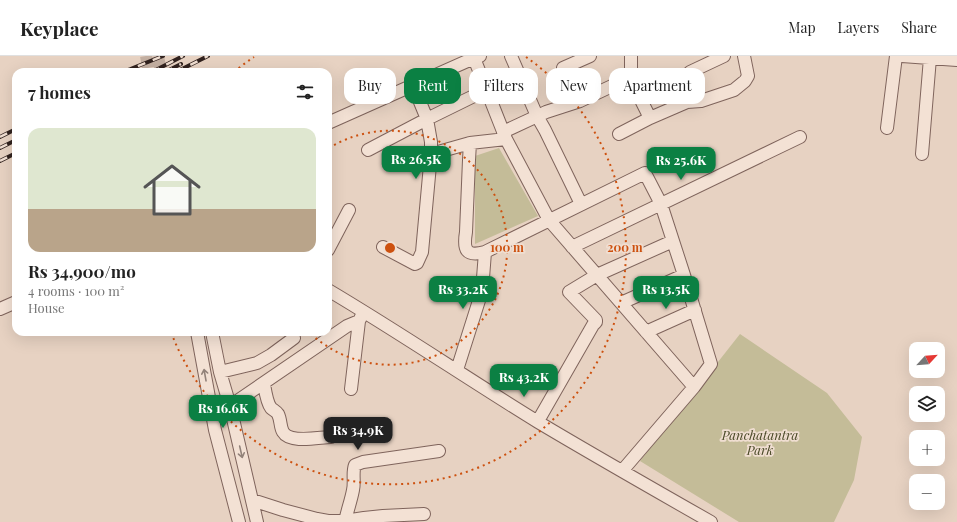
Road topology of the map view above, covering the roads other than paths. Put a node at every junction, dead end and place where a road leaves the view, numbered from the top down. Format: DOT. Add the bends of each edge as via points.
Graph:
graph roads {
  1 [pos="511,56"];
  2 [pos="590,56"];
  3 [pos="631,56"];
  4 [pos="724,56"];
  5 [pos="744,56"];
  6 [pos="896,56"];
  7 [pos="902,56"];
  8 [pos="477,57"];
  9 [pos="930,58"];
  10 [pos="957,60"];
  11 [pos="451,68"];
  12 [pos="480,68"];
  13 [pos="563,68"];
  14 [pos="631,68"];
  15 [pos="698,68"];
  16 [pos="609,87"];
  17 [pos="404,89"];
  18 [pos="469,98"];
  19 [pos="420,104"];
  20 [pos="492,104"];
  21 [pos="643,104"];
  22 [pos="537,116"];
  23 [pos="650,118"];
  24 [pos="427,119"];
  25 [pos="332,121"];
  26 [pos="887,128"];
  27 [pos="619,134"];
  28 [pos="504,135"];
  29 [pos="800,137"];
  30 [pos="470,143"];
  31 [pos="368,150"];
  32 [pos="431,154"];
  33 [pos="922,154"];
  34 [pos="581,204"];
  35 [pos="661,204"];
  36 [pos="349,210"];
  37 [pos="549,220"];
  38 [pos="673,241"];
  39 [pos="332,242"];
  40 [pos="383,247"];
  41 [pos="572,247"];
  42 [pos="485,252"];
  43 [pos="684,275"];
  44 [pos="597,276"];
  45 [pos="332,293"];
  46 [pos="621,303"];
  47 [pos="12,304"];
  48 [pos="0,309"];
  49 [pos="695,310"];
  50 [pos="362,316"];
  51 [pos="646,332"];
  52 [pos="198,336"];
  53 [pos="213,336"];
  54 [pos="332,336"];
  55 [pos="332,336"];
  56 [pos="294,338"];
  57 [pos="457,370"];
  58 [pos="220,372"];
  59 [pos="264,384"];
  60 [pos="694,387"];
  61 [pos="351,389"];
  62 [pos="230,406"];
  63 [pos="538,422"];
  64 [pos="331,437"];
  65 [pos="439,452"];
  66 [pos="622,471"];
  67 [pos="252,500"];
  68 [pos="424,514"];
  69 [pos="345,521"];
  70 [pos="239,522"];
  71 [pos="257,522"];
  72 [pos="711,522"];
  1 -- 22 [label="street"];
  2 -- 13 [label="street"];
  3 -- 14 [label="street"];
  4 -- 15 [label="street"];
  5 -- 23 [label="street" via="748,76 734,90 701,101 687,102"];
  6 -- 26 [label="street"];
  7 -- 9 [label="street"];
  8 -- 11 [label="street"];
  8 -- 12 [label="street"];
  9 -- 10 [label="street"];
  9 -- 33 [label="street"];
  16 -- 22 [label="street"];
  17 -- 25 [label="street"];
  18 -- 24 [label="street"];
  19 -- 24 [label="street"];
  20 -- 28 [label="street"];
  21 -- 23 [label="street"];
  22 -- 28 [label="street"];
  22 -- 34 [label="street"];
  23 -- 27 [label="street"];
  24 -- 31 [label="street"];
  24 -- 32 [label="street"];
  28 -- 30 [label="street"];
  28 -- 37 [label="street"];
  29 -- 35 [label="street"];
  30 -- 32 [label="street"];
  30 -- 42 [label="street" via="464,244 469,252"];
  32 -- 40 [label="street" via="423,246 417,263 414,264"];
  34 -- 35 [label="street" via="645,173"];
  34 -- 37 [label="street"];
  35 -- 38 [label="street"];
  35 -- 41 [label="street"];
  36 -- 39 [label="street"];
  37 -- 41 [label="street"];
  37 -- 42 [label="street"];
  38 -- 43 [label="street"];
  38 -- 44 [label="street"];
  41 -- 44 [label="street"];
  42 -- 57 [label="street" via="482,291"];
  43 -- 46 [label="street"];
  43 -- 49 [label="street"];
  44 -- 46 [label="street"];
  44 -- 63 [label="street" via="569,292 596,322"];
  45 -- 50 [label="street"];
  46 -- 51 [label="street"];
  47 -- 48 [label="street"];
  49 -- 51 [label="street"];
  49 -- 60 [label="street" via="711,364"];
  50 -- 54 [label="street"];
  50 -- 57 [label="street"];
  50 -- 61 [label="street"];
  51 -- 60 [label="street"];
  70 -- 52 [label="street, one-way" via="215,430"];
  53 -- 58 [label="street"];
  55 -- 59 [label="street"];
  56 -- 58 [label="street" via="257,363"];
  57 -- 63 [label="street"];
  58 -- 62 [label="street"];
  59 -- 62 [label="street"];
  59 -- 64 [label="street" via="271,408 278,415 284,434 298,439"];
  60 -- 66 [label="street"];
  62 -- 67 [label="street, one-way"];
  63 -- 66 [label="street"];
  65 -- 69 [label="street" via="355,465 353,490"];
  66 -- 72 [label="street"];
  67 -- 69 [label="street" via="317,519"];
  67 -- 71 [label="street"];
  68 -- 69 [label="street"];
}
